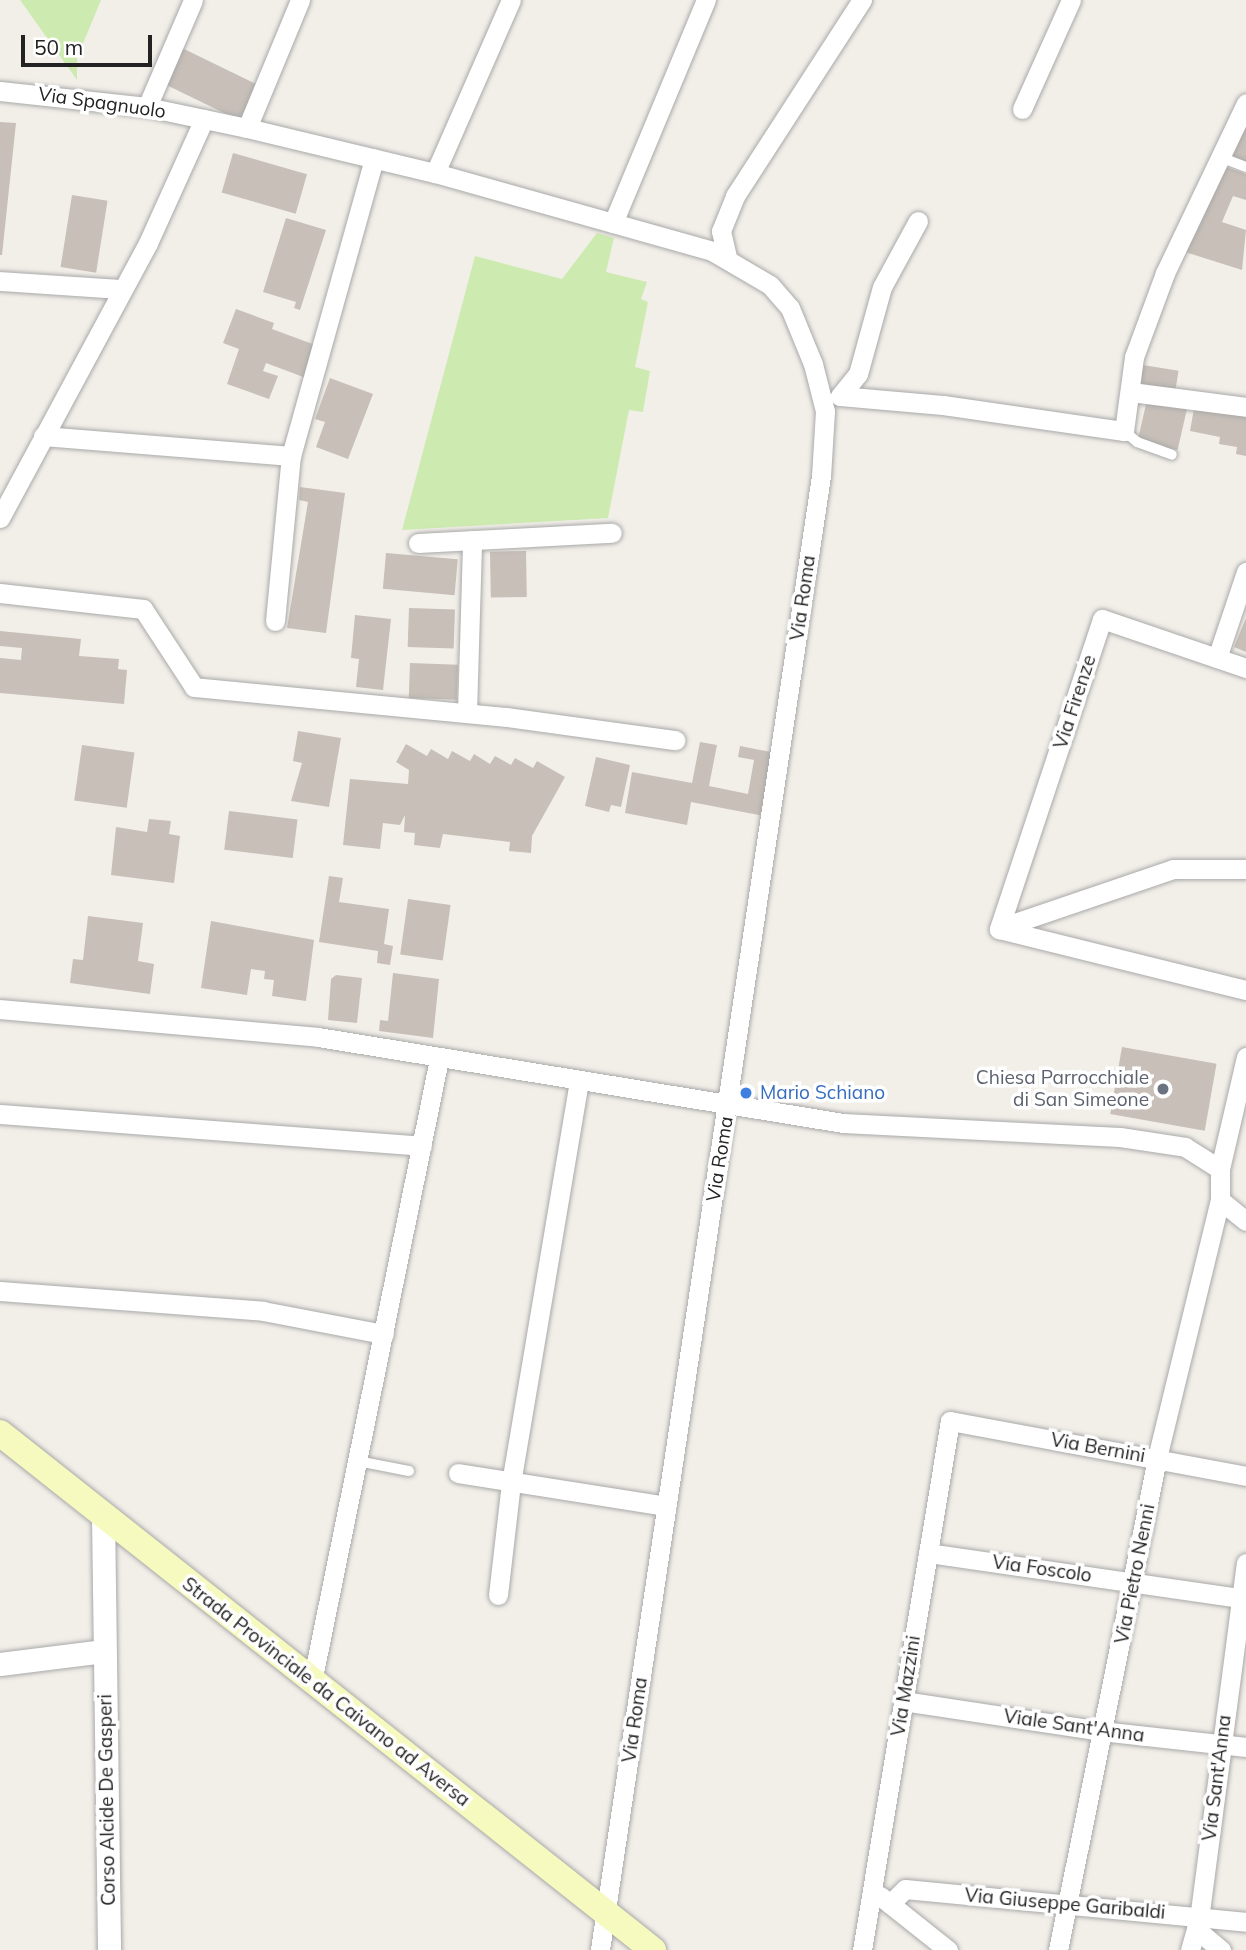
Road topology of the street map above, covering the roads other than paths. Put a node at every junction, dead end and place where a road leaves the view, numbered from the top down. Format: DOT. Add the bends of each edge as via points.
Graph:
graph roads {
  1 [pos="193,0"];
  2 [pos="300,0"];
  3 [pos="511,0"];
  4 [pos="706,0"];
  5 [pos="862,0"];
  6 [pos="1071,0"];
  7 [pos="0,91"];
  8 [pos="1246,103"];
  9 [pos="147,107"];
  10 [pos="1022,109"];
  11 [pos="204,119"];
  12 [pos="247,128"];
  13 [pos="1220,157"];
  14 [pos="374,158"];
  15 [pos="1246,167"];
  16 [pos="435,173"];
  17 [pos="918,221"];
  18 [pos="613,223"];
  19 [pos="727,257"];
  20 [pos="0,281"];
  21 [pos="122,289"];
  22 [pos="1131,392"];
  23 [pos="831,397"];
  24 [pos="1246,407"];
  25 [pos="1124,430"];
  26 [pos="43,436"];
  27 [pos="1172,455"];
  28 [pos="291,456"];
  29 [pos="0,518"];
  30 [pos="612,533"];
  31 [pos="472,540"];
  32 [pos="418,543"];
  33 [pos="1246,572"];
  34 [pos="0,593"];
  35 [pos="275,621"];
  36 [pos="1217,658"];
  37 [pos="1246,668"];
  38 [pos="467,713"];
  39 [pos="675,740"];
  40 [pos="1246,869"];
  41 [pos="999,929"];
  42 [pos="1246,990"];
  43 [pos="0,1009"];
  44 [pos="1246,1057"];
  45 [pos="439,1059"];
  46 [pos="579,1082"];
  47 [pos="729,1102"];
  48 [pos="0,1114"];
  49 [pos="422,1146"];
  50 [pos="1220,1169"];
  51 [pos="1220,1200"];
  52 [pos="1246,1222"];
  53 [pos="0,1292"];
  54 [pos="384,1334"];
  55 [pos="950,1421"];
  56 [pos="0,1433"];
  57 [pos="1157,1458"];
  58 [pos="358,1461"];
  59 [pos="409,1471"];
  60 [pos="458,1473"];
  61 [pos="1246,1476"];
  62 [pos="510,1483"];
  63 [pos="666,1506"];
  64 [pos="103,1516"];
  65 [pos="928,1553"];
  66 [pos="1246,1563"];
  67 [pos="1135,1582"];
  68 [pos="498,1595"];
  69 [pos="1240,1598"];
  70 [pos="1240,1647"];
  71 [pos="104,1650"];
  72 [pos="0,1664"];
  73 [pos="312,1682"];
  74 [pos="902,1701"];
  75 [pos="1101,1731"];
  76 [pos="1222,1744"];
  77 [pos="1246,1747"];
  78 [pos="873,1891"];
  79 [pos="890,1904"];
  80 [pos="1067,1906"];
  81 [pos="606,1913"];
  82 [pos="1246,1922"];
  83 [pos="1197,1924"];
  84 [pos="109,1950"];
  85 [pos="600,1950"];
  86 [pos="653,1950"];
  87 [pos="862,1950"];
  88 [pos="948,1950"];
  89 [pos="1058,1950"];
  90 [pos="1190,1950"];
  91 [pos="1221,1950"];
  1 -- 9 [label="street"];
  2 -- 12 [label="street"];
  3 -- 16 [label="street"];
  4 -- 18 [label="street"];
  5 -- 19 [label="street" via="729,207 721,231"];
  6 -- 10 [label="street"];
  7 -- 9 [label="street, Via Spagnuolo"];
  8 -- 13 [label="street"];
  9 -- 11 [label="street, Via Spagnuolo"];
  11 -- 12 [label="street, Via Spagnuolo"];
  11 -- 21 [label="street"];
  12 -- 14 [label="street, Via Spagnuolo"];
  13 -- 15 [label="lane"];
  13 -- 22 [label="street" via="1165,273 1134,357"];
  14 -- 16 [label="street, Via Spagnuolo"];
  14 -- 28 [label="street"];
  16 -- 18 [label="street, Via Spagnuolo"];
  17 -- 23 [label="street" via="882,287 858,374"];
  18 -- 19 [label="street, Via Roma"];
  19 -- 23 [label="street, Via Roma" via="770,285 790,308"];
  20 -- 21 [label="street"];
  21 -- 26 [label="street"];
  22 -- 24 [label="street"];
  22 -- 25 [label="street"];
  23 -- 25 [label="street" via="943,405"];
  23 -- 47 [label="street, Via Roma"];
  25 -- 27 [label="lane" via="1137,442"];
  26 -- 28 [label="street"];
  26 -- 29 [label="street"];
  28 -- 35 [label="street"];
  30 -- 31 [label="street"];
  31 -- 32 [label="street"];
  31 -- 38 [label="street"];
  33 -- 36 [label="street"];
  34 -- 38 [label="street" via="143,609 194,687"];
  36 -- 37 [label="street, Via Firenze"];
  36 -- 41 [label="street, Via Firenze" via="1102,619"];
  38 -- 39 [label="street"];
  40 -- 41 [label="street" via="1173,869"];
  41 -- 42 [label="street"];
  43 -- 45 [label="street" via="229,1026"];
  44 -- 50 [label="street, Via Pietro Nenni"];
  45 -- 46 [label="street"];
  45 -- 49 [label="street"];
  46 -- 47 [label="street"];
  46 -- 62 [label="street"];
  47 -- 50 [label="street" via="843,1123 1120,1137 1185,1147"];
  47 -- 63 [label="street, Via Roma"];
  48 -- 49 [label="street"];
  49 -- 54 [label="street"];
  50 -- 51 [label="street, Via Pietro Nenni"];
  51 -- 52 [label="street"];
  51 -- 57 [label="street, Via Pietro Nenni"];
  53 -- 54 [label="street" via="263,1311"];
  54 -- 58 [label="street"];
  55 -- 57 [label="street, Via Bernini"];
  55 -- 65 [label="street, Via Mazzini"];
  56 -- 64 [label="main road, Strada Provinciale da Caivano ad Aversa"];
  57 -- 61 [label="street, Via Bernini"];
  57 -- 67 [label="street, Via Pietro Nenni"];
  58 -- 59 [label="lane"];
  58 -- 73 [label="street"];
  60 -- 62 [label="street"];
  62 -- 63 [label="street"];
  62 -- 68 [label="street"];
  63 -- 81 [label="street, Via Roma"];
  64 -- 71 [label="street, Corso Alcide De Gasperi"];
  64 -- 73 [label="main road, Strada Provinciale da Caivano ad Aversa"];
  65 -- 67 [label="street, Via Foscolo"];
  65 -- 74 [label="street, Via Mazzini"];
  66 -- 69 [label="street, Via Sant'Anna"];
  67 -- 69 [label="street, Via Foscolo"];
  67 -- 75 [label="street, Via Pietro Nenni"];
  69 -- 70 [label="street, Via Sant'Anna"];
  70 -- 76 [label="street, Via Sant'Anna"];
  71 -- 72 [label="street"];
  71 -- 84 [label="street, Corso Alcide De Gasperi"];
  73 -- 81 [label="main road, Strada Provinciale da Caivano ad Aversa"];
  74 -- 75 [label="street, Viale Sant'Anna"];
  74 -- 78 [label="street, Via Mazzini"];
  75 -- 76 [label="street, Viale Sant'Anna"];
  75 -- 80 [label="street, Via Pietro Nenni"];
  76 -- 77 [label="street, Viale Sant'Anna"];
  76 -- 83 [label="street, Via Sant'Anna"];
  78 -- 79 [label="street"];
  78 -- 87 [label="street, Via Mazzini"];
  79 -- 80 [label="street, Via Giuseppe Garibaldi" via="905,1889"];
  79 -- 88 [label="street"];
  80 -- 83 [label="street, Via Giuseppe Garibaldi" via="1160,1912"];
  80 -- 89 [label="street, Via Pietro Nenni"];
  81 -- 85 [label="street, Via Roma"];
  81 -- 86 [label="main road, Strada Provinciale da Caivano ad Aversa"];
  82 -- 83 [label="street, Via Giuseppe Garibaldi"];
  83 -- 90 [label="street, Via Sant'Anna"];
  83 -- 91 [label="street"];
}
